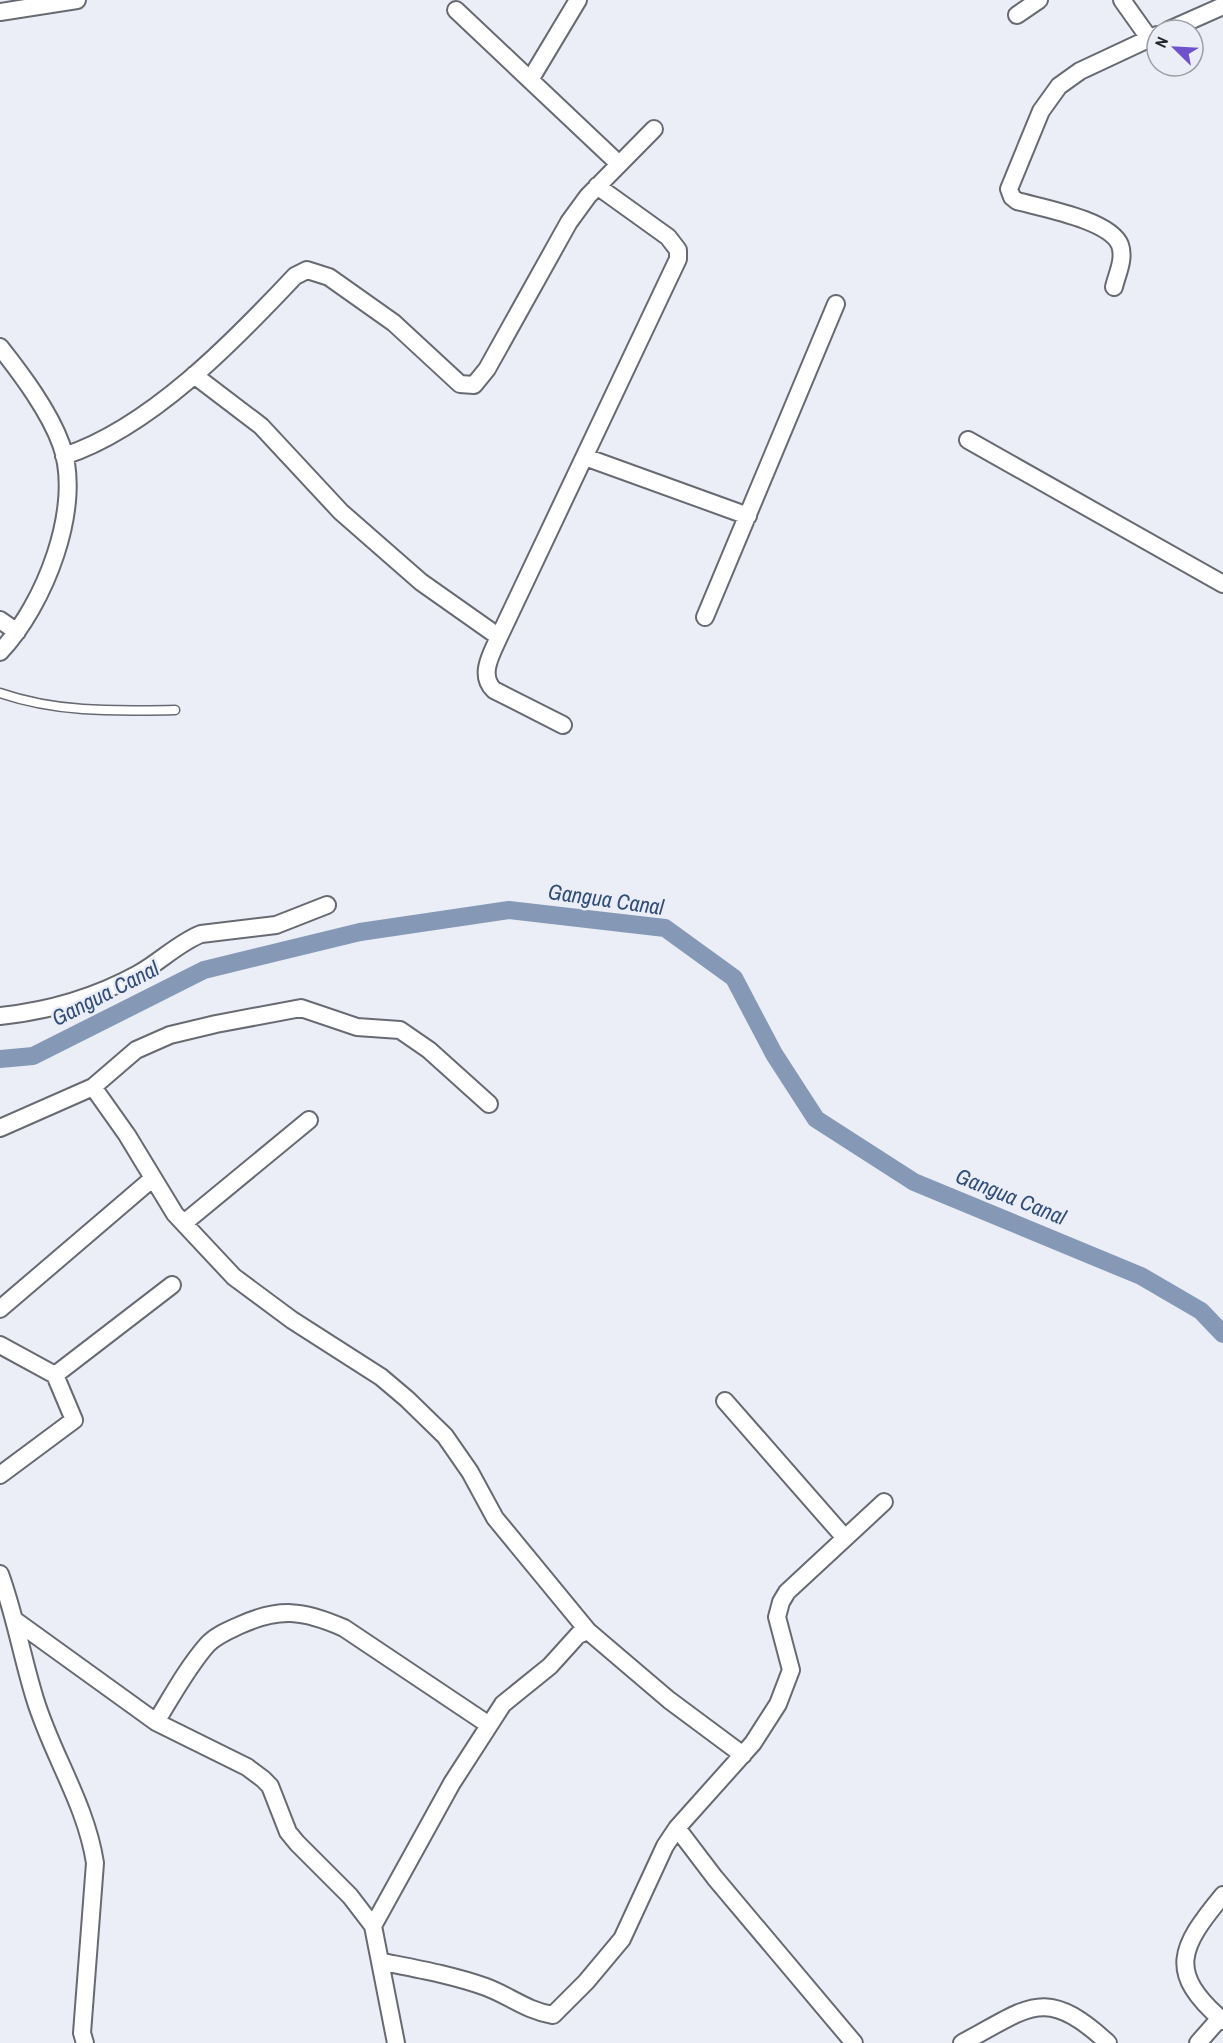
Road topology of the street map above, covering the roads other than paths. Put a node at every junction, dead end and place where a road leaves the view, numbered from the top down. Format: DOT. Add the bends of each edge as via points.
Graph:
graph roads {
  1 [pos="77,0"];
  2 [pos="578,0"];
  3 [pos="1040,0"];
  4 [pos="1122,0"];
  5 [pos="1223,6"];
  6 [pos="456,10"];
  7 [pos="0,12"];
  8 [pos="1017,15"];
  9 [pos="1196,18"];
  10 [pos="1145,27"];
  11 [pos="1145,41"];
  12 [pos="530,80"];
  13 [pos="654,129"];
  14 [pos="619,164"];
  15 [pos="597,186"];
  16 [pos="1114,287"];
  17 [pos="836,304"];
  18 [pos="0,347"];
  19 [pos="194,375"];
  20 [pos="968,440"];
  21 [pos="64,456"];
  22 [pos="585,456"];
  23 [pos="748,516"];
  24 [pos="1223,584"];
  25 [pos="705,617"];
  26 [pos="0,620"];
  27 [pos="17,632"];
  28 [pos="499,637"];
  29 [pos="0,652"];
  30 [pos="0,693"];
  31 [pos="175,710"];
  32 [pos="563,725"];
  33 [pos="327,905"];
  34 [pos="0,1016"];
  35 [pos="93,1087"];
  36 [pos="489,1104"];
  37 [pos="309,1120"];
  38 [pos="0,1128"];
  39 [pos="152,1179"];
  40 [pos="184,1223"];
  41 [pos="172,1285"];
  42 [pos="0,1309"];
  43 [pos="0,1345"];
  44 [pos="55,1374"];
  45 [pos="725,1401"];
  46 [pos="0,1475"];
  47 [pos="885,1502"];
  48 [pos="845,1538"];
  49 [pos="0,1574"];
  50 [pos="16,1621"];
  51 [pos="588,1631"];
  52 [pos="156,1722"];
  53 [pos="489,1725"];
  54 [pos="743,1755"];
  55 [pos="677,1828"];
  56 [pos="1223,1895"];
  57 [pos="373,1926"];
  58 [pos="382,1962"];
  59 [pos="1221,2019"];
  60 [pos="85,2043"];
  61 [pos="396,2043"];
  62 [pos="854,2043"];
  63 [pos="962,2043"];
  64 [pos="1108,2043"];
  65 [pos="1198,2043"];
  1 -- 7 [label="street"];
  2 -- 12 [label="street"];
  3 -- 8 [label="street"];
  4 -- 10 [label="street"];
  5 -- 9 [label="street"];
  6 -- 12 [label="street"];
  11 -- 16 [label="street" via="1080,71 1059,86 1041,111 1009,189 1017,201 1094,224 1115,238 1121,252"];
  12 -- 14 [label="street"];
  13 -- 14 [label="street"];
  14 -- 15 [label="street"];
  15 -- 19 [label="street" via="569,222 487,369 474,385 460,384 394,323 329,277 307,270 295,276"];
  15 -- 22 [label="street" via="668,237 678,250 678,259"];
  17 -- 23 [label="street"];
  18 -- 21 [label="street" via="39,403"];
  19 -- 21 [label="street" via="102,442"];
  19 -- 28 [label="street" via="261,426 341,512 421,582"];
  20 -- 24 [label="street"];
  21 -- 27 [label="street" via="66,499 61,538 47,577"];
  22 -- 23 [label="street"];
  22 -- 28 [label="street"];
  23 -- 25 [label="street"];
  26 -- 27 [label="street"];
  27 -- 29 [label="street"];
  28 -- 32 [label="street" via="486,672 489,686"];
  30 -- 31 [label="lane" via="73,710"];
  33 -- 34 [label="street" via="276,925 201,934 139,974 90,995 43,1010"];
  35 -- 36 [label="street" via="136,1050 170,1035 302,1008 357,1027 400,1030 429,1050"];
  35 -- 38 [label="street"];
  35 -- 39 [label="street"];
  37 -- 40 [label="street"];
  39 -- 40 [label="street"];
  39 -- 42 [label="street"];
  40 -- 51 [label="street" via="234,1276 292,1320 381,1377 445,1436 495,1518"];
  41 -- 44 [label="street"];
  43 -- 44 [label="street"];
  44 -- 46 [label="street" via="74,1420"];
  45 -- 48 [label="street"];
  47 -- 48 [label="street"];
  48 -- 54 [label="street" via="781,1602 777,1617 791,1670 778,1704"];
  49 -- 50 [label="street"];
  50 -- 52 [label="street"];
  50 -- 60 [label="street" via="35,1700 92,1838 96,1863 83,2022"];
  51 -- 53 [label="street" via="578,1635 550,1666 502,1704"];
  51 -- 54 [label="street" via="669,1700"];
  52 -- 53 [label="street" via="208,1644 249,1621 281,1612 320,1618 344,1628"];
  52 -- 57 [label="street" via="264,1779 288,1832 357,1903"];
  53 -- 57 [label="street" via="452,1783"];
  54 -- 55 [label="street"];
  55 -- 58 [label="street" via="656,1863 622,1939 574,1996 553,2014 537,2013 488,1988 447,1975"];
  55 -- 62 [label="street"];
  56 -- 59 [label="street" via="1192,1939 1184,1970 1191,1988"];
  57 -- 58 [label="street"];
  58 -- 61 [label="street"];
  59 -- 65 [label="street"];
  63 -- 64 [label="street" via="1041,2005 1075,2016"];
}
